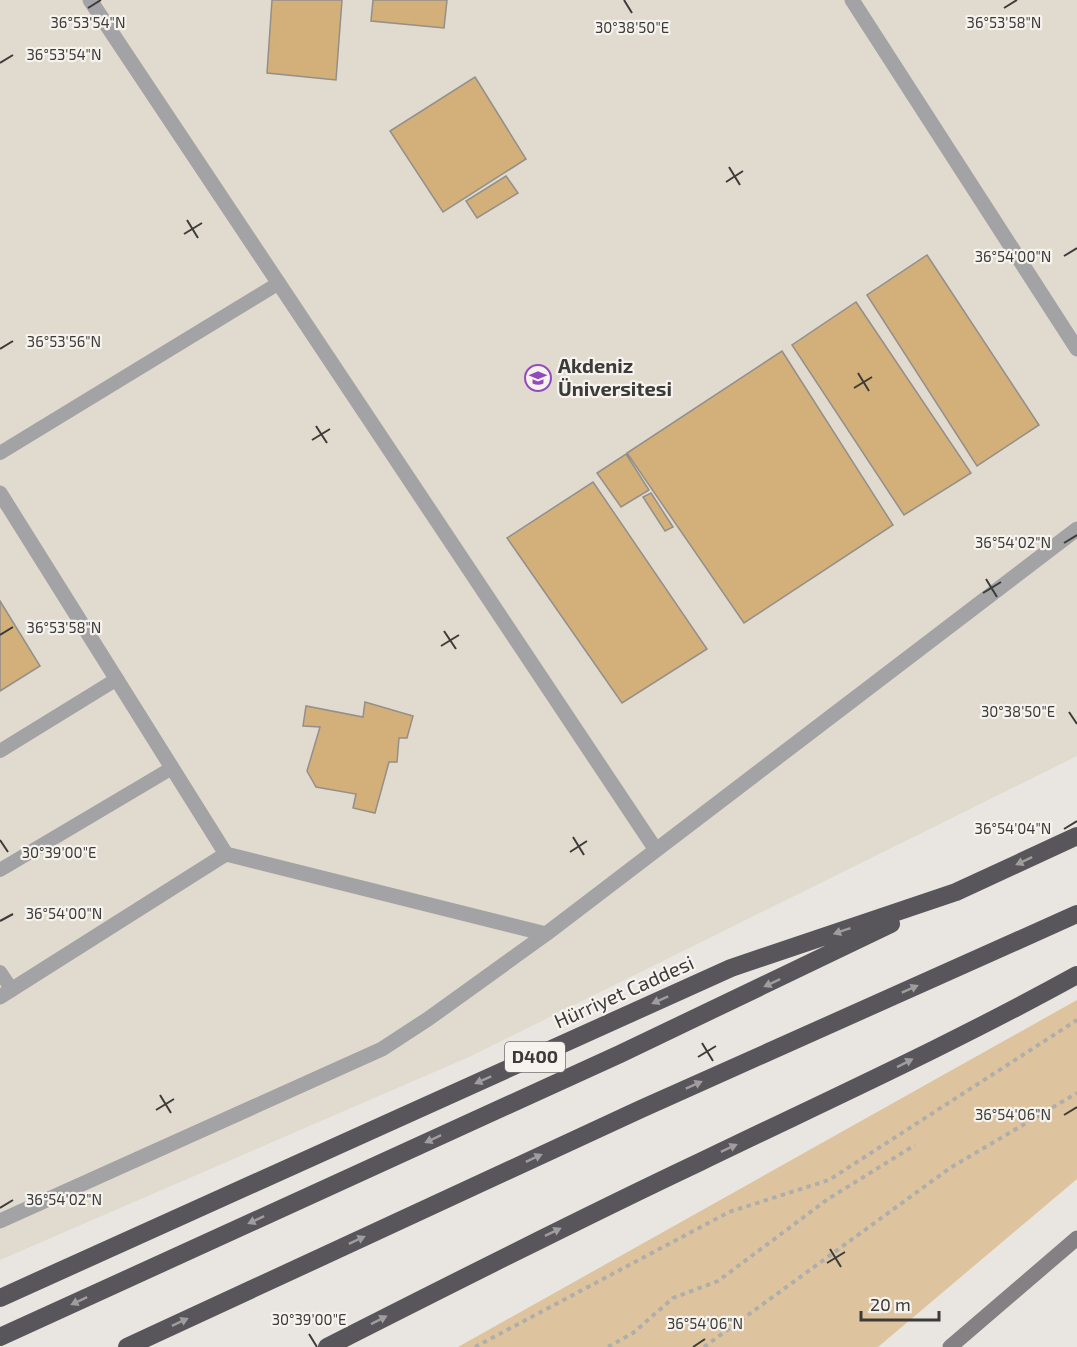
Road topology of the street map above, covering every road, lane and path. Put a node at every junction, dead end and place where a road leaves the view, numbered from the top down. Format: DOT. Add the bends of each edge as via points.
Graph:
graph roads {
  1 [pos="90,0"];
  2 [pos="852,0"];
  3 [pos="279,283"];
  4 [pos="1077,349"];
  5 [pos="0,453"];
  6 [pos="0,493"];
  7 [pos="1077,529"];
  8 [pos="117,679"];
  9 [pos="0,751"];
  10 [pos="172,768"];
  11 [pos="1077,836"];
  12 [pos="656,850"];
  13 [pos="226,854"];
  14 [pos="0,870"];
  15 [pos="956,892"];
  16 [pos="1077,914"];
  17 [pos="546,934"];
  18 [pos="0,972"];
  19 [pos="1077,975"];
  20 [pos="6,994"];
  21 [pos="1077,1020"];
  22 [pos="1077,1093"];
  23 [pos="915,1145"];
  24 [pos="0,1221"];
  25 [pos="1077,1238"];
  26 [pos="0,1298"];
  27 [pos="0,1338"];
  28 [pos="127,1347"];
  29 [pos="327,1347"];
  30 [pos="475,1347"];
  31 [pos="608,1347"];
  32 [pos="704,1347"];
  33 [pos="950,1347"];
  1 -- 3 [label="street"];
  2 -- 4 [label="street"];
  3 -- 5 [label="lane"];
  3 -- 12 [label="street"];
  6 -- 8 [label="street"];
  7 -- 12 [label="street"];
  8 -- 9 [label="lane"];
  8 -- 10 [label="street"];
  10 -- 13 [label="street"];
  10 -- 14 [label="lane"];
  11 -- 15 [label="highway, Hürriyet Caddesi / D400, one-way"];
  12 -- 17 [label="street"];
  13 -- 17 [label="street"];
  13 -- 20 [label="street"];
  15 -- 26 [label="highway, Hürriyet Caddesi / D400, one-way" via="731,968"];
  15 -- 27 [label="highway, one-way" via="620,1054"];
  28 -- 16 [label="highway, one-way" via="641,1109"];
  17 -- 24 [label="street" via="382,1049"];
  18 -- 20 [label="lane"];
  29 -- 19 [label="highway, one-way"];
  21 -- 30 [label="path" via="829,1180 729,1212"];
  22 -- 32 [label="path" via="950,1168"];
  23 -- 31 [label="path" via="828,1199 718,1281 674,1298 633,1333"];
  25 -- 33 [label="street"];
}
